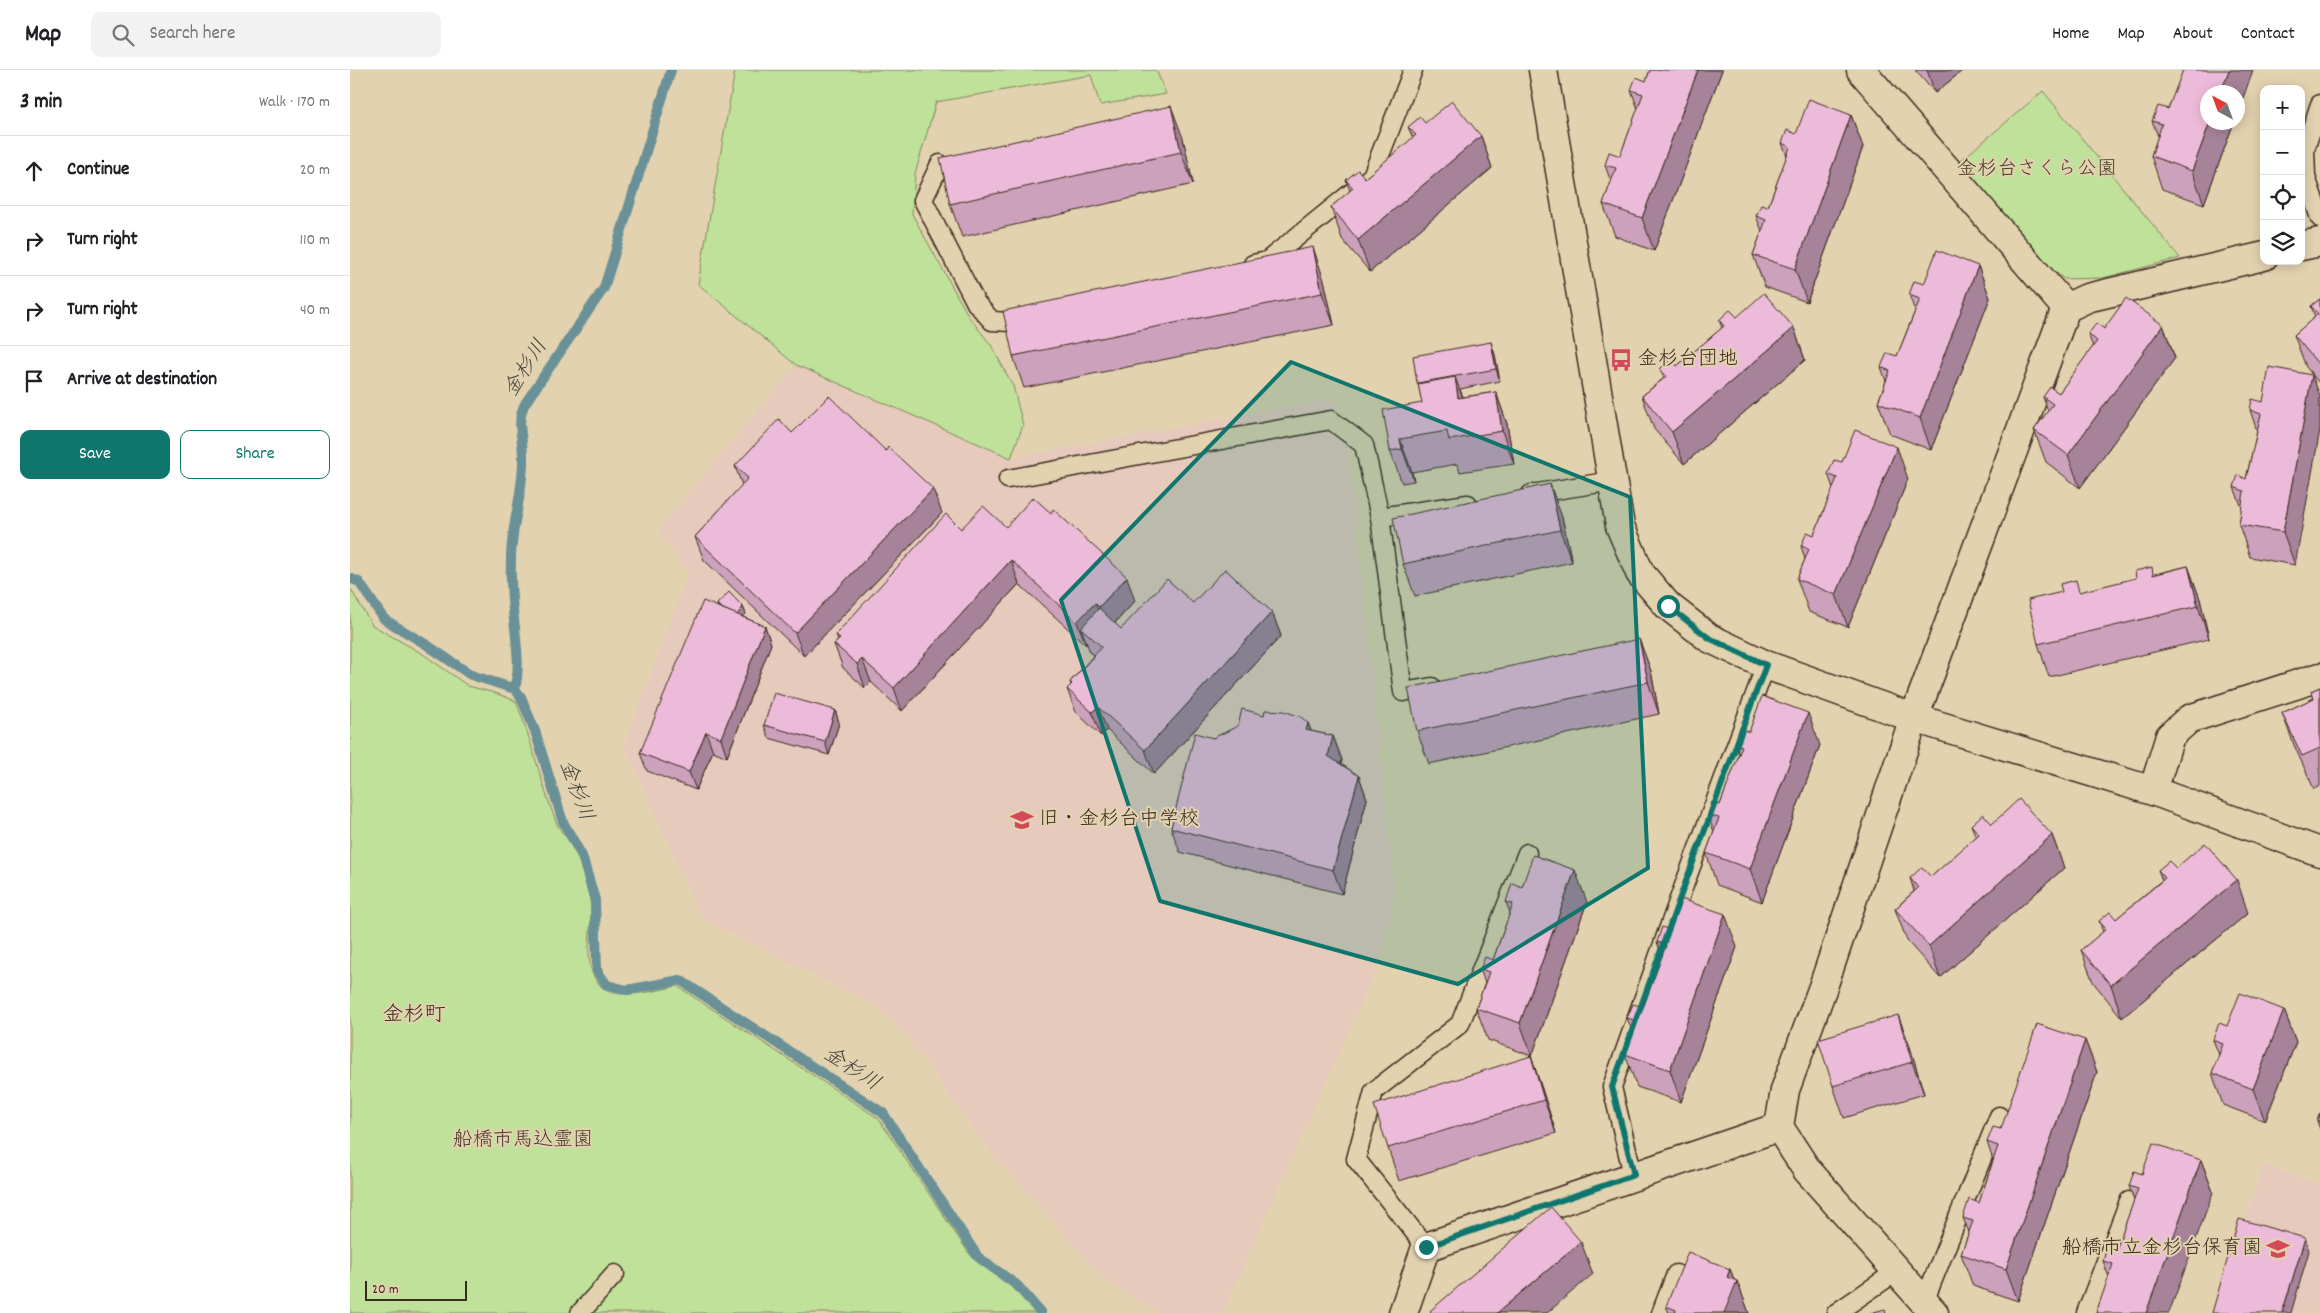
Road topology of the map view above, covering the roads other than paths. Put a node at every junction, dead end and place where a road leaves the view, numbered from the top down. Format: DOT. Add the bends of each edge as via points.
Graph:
graph roads {
  1 [pos="1413,70"];
  2 [pos="1542,70"];
  3 [pos="1861,70"];
  4 [pos="2320,104"];
  5 [pos="940,164"];
  6 [pos="2320,218"];
  7 [pos="2320,242"];
  8 [pos="2305,245"];
  9 [pos="2260,257"];
  10 [pos="1238,268"];
  11 [pos="2066,308"];
  12 [pos="1049,313"];
  13 [pos="1008,479"];
  14 [pos="1612,481"];
  15 [pos="1515,496"];
  16 [pos="1486,501"];
  17 [pos="1380,517"];
  18 [pos="1766,665"];
  19 [pos="2320,677"];
  20 [pos="1451,683"];
  21 [pos="1914,718"];
  22 [pos="2153,791"];
  23 [pos="2320,852"];
  24 [pos="1527,853"];
  25 [pos="1999,1116"];
  26 [pos="1779,1127"];
  27 [pos="1634,1175"];
  28 [pos="2129,1202"];
  29 [pos="1426,1247"];
  30 [pos="1897,1271"];
  31 [pos="615,1274"];
  32 [pos="1676,1274"];
  33 [pos="1929,1307"];
  34 [pos="580,1313"];
  35 [pos="1403,1313"];
  36 [pos="1661,1313"];
  37 [pos="1836,1313"];
  38 [pos="2086,1313"];
  1 -- 10 [label="lane" via="1372,176 1267,261"];
  2 -- 14 [label="street"];
  3 -- 11 [label="street"];
  4 -- 6 [label="lane" via="2305,149 2306,177"];
  5 -- 12 [label="lane" via="923,200 976,303 992,321 1011,322"];
  7 -- 8 [label="street"];
  9 -- 11 [label="street" via="2087,298"];
  11 -- 21 [label="street"];
  13 -- 17 [label="lane" via="1331,420 1364,445"];
  14 -- 15 [label="lane"];
  14 -- 18 [label="street" via="1620,526 1640,574 1668,606 1709,638"];
  16 -- 17 [label="lane"];
  17 -- 20 [label="lane" via="1403,692"];
  18 -- 21 [label="street"];
  18 -- 27 [label="lane" via="1612,1087"];
  19 -- 22 [label="street" via="2189,719 2170,736"];
  21 -- 22 [label="street"];
  21 -- 26 [label="street" via="1785,1090"];
  22 -- 23 [label="street"];
  24 -- 29 [label="lane" via="1460,1024 1374,1091 1356,1159"];
  25 -- 33 [label="lane"];
  26 -- 27 [label="street"];
  26 -- 30 [label="street" via="1807,1170"];
  27 -- 29 [label="street"];
  28 -- 38 [label="lane"];
  29 -- 35 [label="street"];
  30 -- 33 [label="street"];
  30 -- 37 [label="lane"];
  31 -- 34 [label="lane"];
  32 -- 36 [label="lane"];
}
